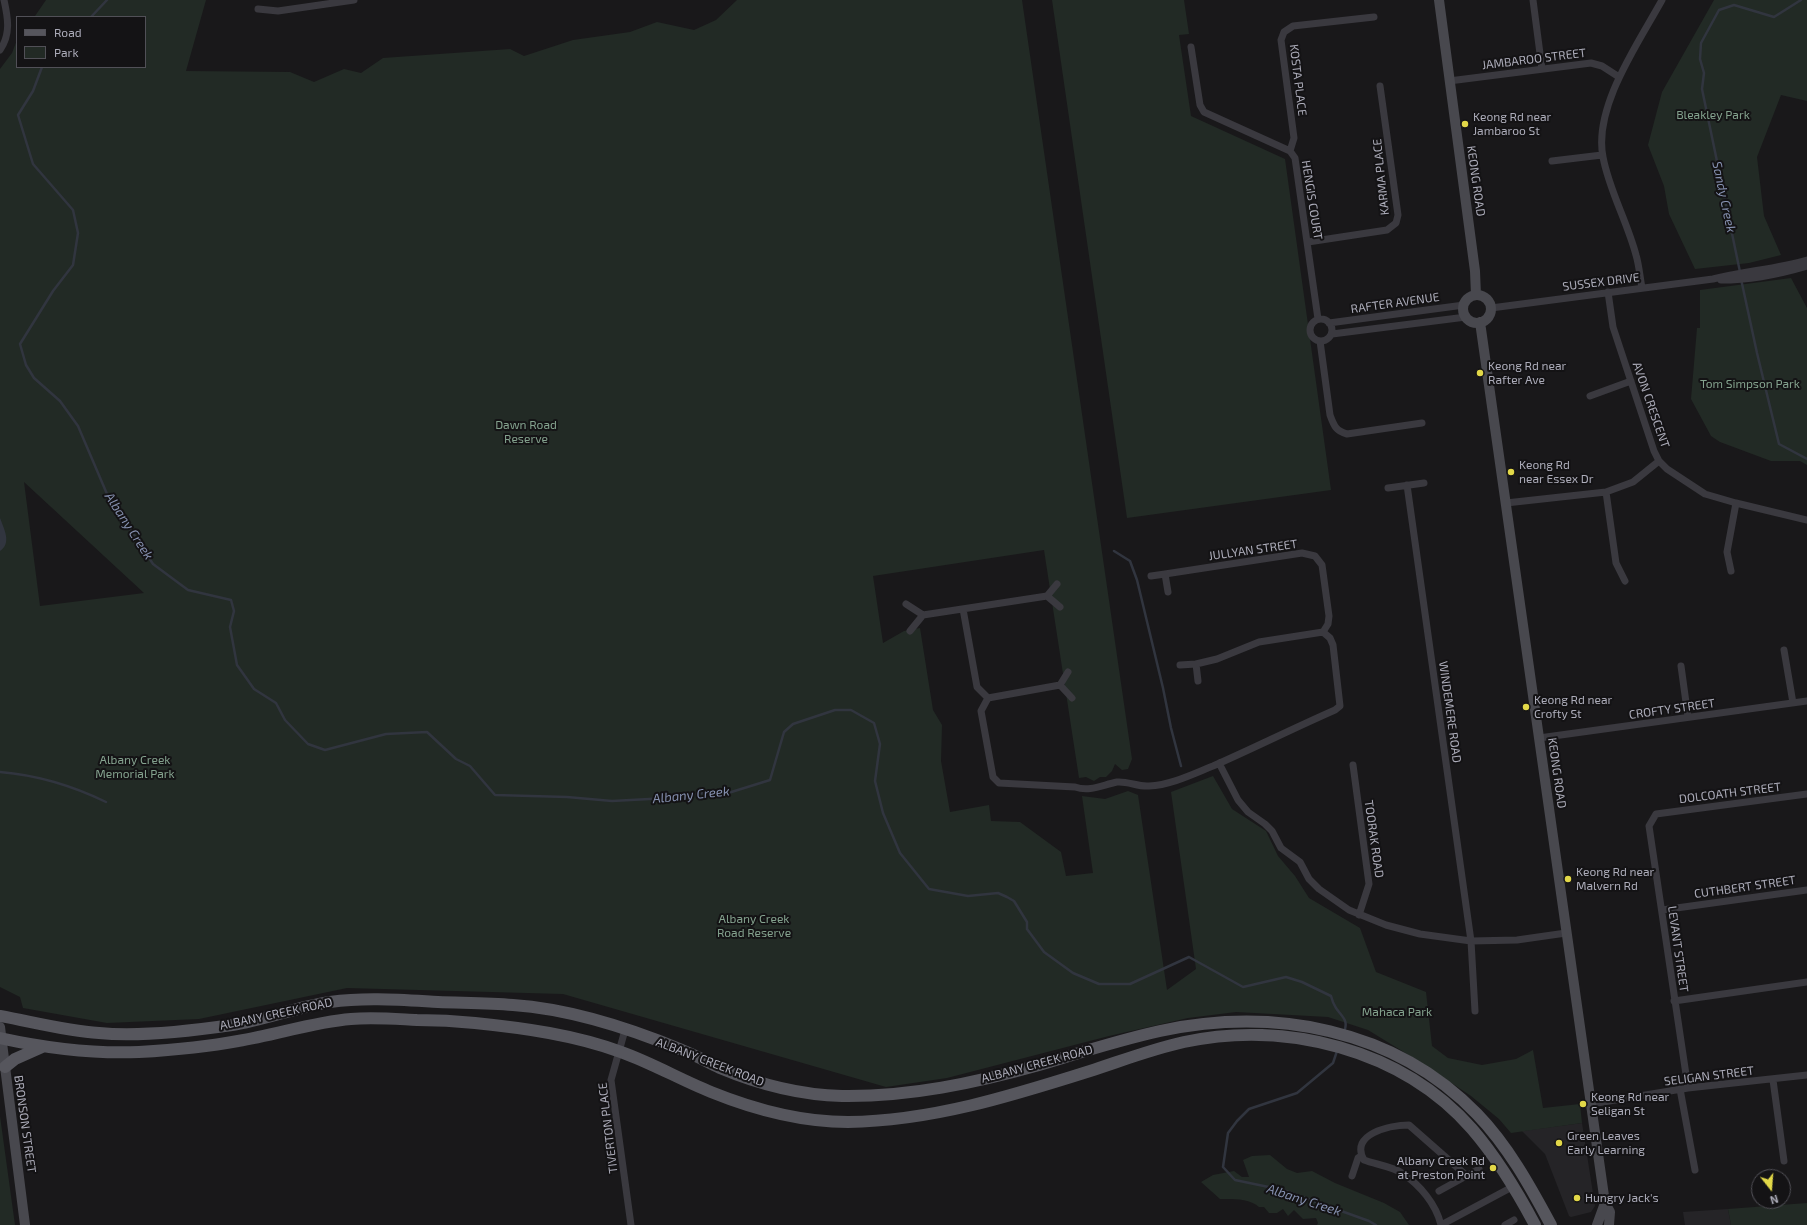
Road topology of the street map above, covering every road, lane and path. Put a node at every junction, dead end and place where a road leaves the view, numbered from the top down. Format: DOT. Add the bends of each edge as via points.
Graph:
graph roads {
  1 [pos="4,0"];
  2 [pos="354,0"];
  3 [pos="1439,0"];
  4 [pos="1533,0"];
  5 [pos="1662,0"];
  6 [pos="258,9"];
  7 [pos="1374,17"];
  8 [pos="1191,47"];
  9 [pos="0,50"];
  10 [pos="1542,69"];
  11 [pos="1619,77"];
  12 [pos="1449,81"];
  13 [pos="1380,86"];
  14 [pos="1290,151"];
  15 [pos="1602,154"];
  16 [pos="1552,161"];
  17 [pos="1308,242"];
  18 [pos="1807,260"];
  19 [pos="1807,266"];
  20 [pos="1753,274"];
  21 [pos="1642,288"];
  22 [pos="1608,292"];
  23 [pos="1476,295"];
  24 [pos="1464,305"];
  25 [pos="1491,308"];
  26 [pos="1466,317"];
  27 [pos="1318,319"];
  28 [pos="1480,322"];
  29 [pos="1329,323"];
  30 [pos="1332,334"];
  31 [pos="1320,341"];
  32 [pos="1631,381"];
  33 [pos="1590,396"];
  34 [pos="1422,423"];
  35 [pos="1659,461"];
  36 [pos="1424,483"];
  37 [pos="1407,485"];
  38 [pos="1388,488"];
  39 [pos="1606,492"];
  40 [pos="1506,503"];
  41 [pos="1736,503"];
  42 [pos="1807,520"];
  43 [pos="1731,572"];
  44 [pos="1165,574"];
  45 [pos="1151,576"];
  46 [pos="1625,581"];
  47 [pos="1057,584"];
  48 [pos="1168,592"];
  49 [pos="1047,596"];
  50 [pos="906,604"];
  51 [pos="1060,607"];
  52 [pos="963,609"];
  53 [pos="923,615"];
  54 [pos="910,631"];
  55 [pos="1323,632"];
  56 [pos="1784,650"];
  57 [pos="1196,664"];
  58 [pos="1180,665"];
  59 [pos="1680,666"];
  60 [pos="1068,672"];
  61 [pos="1198,681"];
  62 [pos="1060,685"];
  63 [pos="988,698"];
  64 [pos="1072,698"];
  65 [pos="1807,701"];
  66 [pos="1793,703"];
  67 [pos="1688,717"];
  68 [pos="1539,738"];
  69 [pos="1219,763"];
  70 [pos="1353,765"];
  71 [pos="1807,794"];
  72 [pos="1656,814"];
  73 [pos="1807,890"];
  74 [pos="1662,910"];
  75 [pos="1359,915"];
  76 [pos="1566,933"];
  77 [pos="1471,941"];
  78 [pos="1807,982"];
  79 [pos="1674,1001"];
  80 [pos="1475,1011"];
  81 [pos="0,1016"];
  82 [pos="626,1030"];
  83 [pos="0,1035"];
  84 [pos="42,1046"];
  85 [pos="620,1051"];
  86 [pos="5,1067"];
  87 [pos="1807,1075"];
  88 [pos="1772,1080"];
  89 [pos="1684,1089"];
  90 [pos="1463,1101"];
  91 [pos="1591,1104"];
  92 [pos="1455,1112"];
  93 [pos="1361,1156"];
  94 [pos="1784,1161"];
  95 [pos="1479,1169"];
  96 [pos="1695,1170"];
  97 [pos="1352,1176"];
  98 [pos="1467,1176"];
  99 [pos="1514,1186"];
  100 [pos="1439,1191"];
  101 [pos="1605,1203"];
  102 [pos="1514,1220"];
  103 [pos="1610,1223"];
  104 [pos="25,1225"];
  105 [pos="631,1225"];
  106 [pos="1441,1225"];
  107 [pos="1505,1225"];
  108 [pos="1535,1225"];
  109 [pos="1551,1225"];
  110 [pos="1597,1225"];
  1 -- 9 [label="street" via="8,32 5,44"];
  2 -- 6 [label="street" via="278,11"];
  3 -- 12 [label="street, KEONG ROAD"];
  4 -- 10 [label="street"];
  5 -- 11 [label="street"];
  7 -- 14 [label="street, KOSTA PLACE" via="1293,26 1284,32 1281,40 1294,138"];
  8 -- 14 [label="street, HENGIS COURT" via="1200,105 1204,112"];
  10 -- 11 [label="street, JAMBAROO STREET" via="1591,63 1602,66"];
  10 -- 12 [label="street, JAMBAROO STREET"];
  11 -- 15 [label="street" via="1604,117"];
  12 -- 23 [label="street, KEONG ROAD" via="1475,271"];
  13 -- 17 [label="street, KARMA PLACE" via="1398,215 1396,223 1387,230"];
  14 -- 17 [label="street, HENGIS COURT" via="1297,166"];
  15 -- 16 [label="street"];
  15 -- 21 [label="street" via="1606,172 1636,254"];
  17 -- 27 [label="street, HENGIS COURT"];
  18 -- 20 [label="street, SUSSEX DRIVE"];
  19 -- 20 [label="street, SUSSEX DRIVE" via="1786,272"];
  20 -- 21 [label="street, SUSSEX DRIVE"];
  21 -- 22 [label="street, SUSSEX DRIVE"];
  22 -- 25 [label="street, SUSSEX DRIVE"];
  22 -- 32 [label="street, AVON CRESCENT" via="1613,327"];
  23 -- 24 [label="street" via="1468,298"];
  23 -- 25 [label="street" via="1488,300"];
  24 -- 26 [label="street"];
  24 -- 29 [label="street, RAFTER AVENUE"];
  25 -- 28 [label="street" via="1487,319"];
  26 -- 28 [label="street" via="1472,322"];
  26 -- 30 [label="street, RAFTER AVENUE"];
  27 -- 29 [label="street, RAFTER AVENUE" via="1324,319"];
  27 -- 31 [label="street" via="1312,323 1310,330 1314,339"];
  28 -- 40 [label="street, KEONG ROAD"];
  29 -- 30 [label="street"];
  30 -- 31 [label="street, RAFTER AVENUE"];
  31 -- 34 [label="street" via="1330,415 1333,426 1339,432 1347,434"];
  32 -- 33 [label="street"];
  32 -- 35 [label="street, AVON CRESCENT"];
  35 -- 39 [label="street" via="1633,482"];
  35 -- 41 [label="street, AVON CRESCENT" via="1705,494"];
  36 -- 37 [label="street"];
  37 -- 38 [label="street"];
  37 -- 77 [label="street, WINDEMERE ROAD"];
  39 -- 40 [label="street"];
  39 -- 46 [label="street" via="1616,563"];
  40 -- 68 [label="street, KEONG ROAD"];
  41 -- 42 [label="street, AVON CRESCENT"];
  41 -- 43 [label="street" via="1727,552"];
  44 -- 45 [label="street, JULLYAN STREET"];
  44 -- 48 [label="street"];
  44 -- 55 [label="street, JULLYAN STREET" via="1309,553 1316,556 1322,565 1329,616"];
  47 -- 49 [label="street"];
  49 -- 51 [label="street"];
  49 -- 52 [label="street"];
  50 -- 53 [label="street"];
  52 -- 53 [label="street"];
  52 -- 63 [label="street" via="977,687"];
  53 -- 54 [label="street"];
  55 -- 57 [label="street" via="1259,642 1217,659"];
  55 -- 69 [label="street" via="1333,645 1340,706"];
  56 -- 66 [label="street"];
  57 -- 58 [label="street"];
  57 -- 61 [label="street"];
  59 -- 67 [label="street"];
  60 -- 62 [label="street"];
  62 -- 63 [label="street"];
  62 -- 64 [label="street"];
  63 -- 69 [label="street" via="981,711 993,777 998,783 1083,789 1127,782 1150,786 1187,776"];
  65 -- 66 [label="street, CROFTY STREET"];
  66 -- 67 [label="street, CROFTY STREET"];
  67 -- 68 [label="street, CROFTY STREET"];
  68 -- 76 [label="street, KEONG ROAD"];
  69 -- 75 [label="street" via="1238,800 1248,812 1272,831 1280,848 1300,862 1309,879 1319,889"];
  70 -- 75 [label="street, TOORAK ROAD" via="1369,884"];
  71 -- 72 [label="street, DOLCOATH STREET"];
  72 -- 74 [label="street, LEVANT STREET" via="1649,826"];
  73 -- 74 [label="street, CUTHBERT STREET"];
  74 -- 79 [label="street, LEVANT STREET"];
  75 -- 77 [label="street" via="1420,934"];
  76 -- 77 [label="street" via="1517,940"];
  76 -- 91 [label="street, KEONG ROAD"];
  77 -- 80 [label="street, WINDEMERE ROAD"];
  78 -- 79 [label="street"];
  79 -- 89 [label="street, LEVANT STREET"];
  81 -- 82 [label="main road, ALBANY CREEK ROAD" via="79,1032 136,1034 235,1025 329,1002 393,999 517,1005 558,1012"];
  82 -- 85 [label="street, TIVERTON PLACE"];
  82 -- 90 [label="main road, ALBANY CREEK ROAD" via="684,1050 751,1079 778,1087 838,1096 910,1093 949,1087 1145,1034 1190,1026 1267,1021 1334,1031 1358,1039 1426,1072"];
  83 -- 84 [label="main road, ALBANY CREEK ROAD"];
  83 -- 86 [label="street, BRONSON STREET"];
  84 -- 85 [label="main road, ALBANY CREEK ROAD" via="94,1052 159,1051 239,1041 322,1022 370,1018 471,1022 575,1038"];
  84 -- 86 [label="main road" via="15,1059"];
  85 -- 92 [label="main road, ALBANY CREEK ROAD" via="713,1093 751,1106 782,1114 845,1122 896,1119 961,1109 1038,1088 1174,1044 1216,1036 1280,1035 1332,1045 1387,1065 1422,1086"];
  85 -- 105 [label="street, TIVERTON PLACE" via="611,1080"];
  86 -- 104 [label="street, BRONSON STREET"];
  87 -- 88 [label="street, SELIGAN STREET"];
  88 -- 89 [label="street, SELIGAN STREET"];
  88 -- 94 [label="street"];
  89 -- 91 [label="street, SELIGAN STREET"];
  89 -- 96 [label="street, LEVANT STREET"];
  90 -- 92 [label="main road"];
  90 -- 109 [label="main road, ALBANY CREEK ROAD" via="1508,1152"];
  91 -- 101 [label="street, KEONG ROAD"];
  92 -- 99 [label="main road, ALBANY CREEK ROAD" via="1471,1128"];
  93 -- 97 [label="street"];
  93 -- 98 [label="street" via="1362,1141 1369,1135 1381,1129 1409,1125"];
  93 -- 106 [label="street" via="1364,1160 1402,1172 1426,1194"];
  95 -- 98 [label="street"];
  98 -- 100 [label="street"];
  99 -- 106 [label="street"];
  99 -- 108 [label="main road, ALBANY CREEK ROAD"];
  101 -- 103 [label="street, KEONG ROAD" via="1610,1212"];
  101 -- 110 [label="street, KEONG ROAD"];
  102 -- 107 [label="street"];
}
